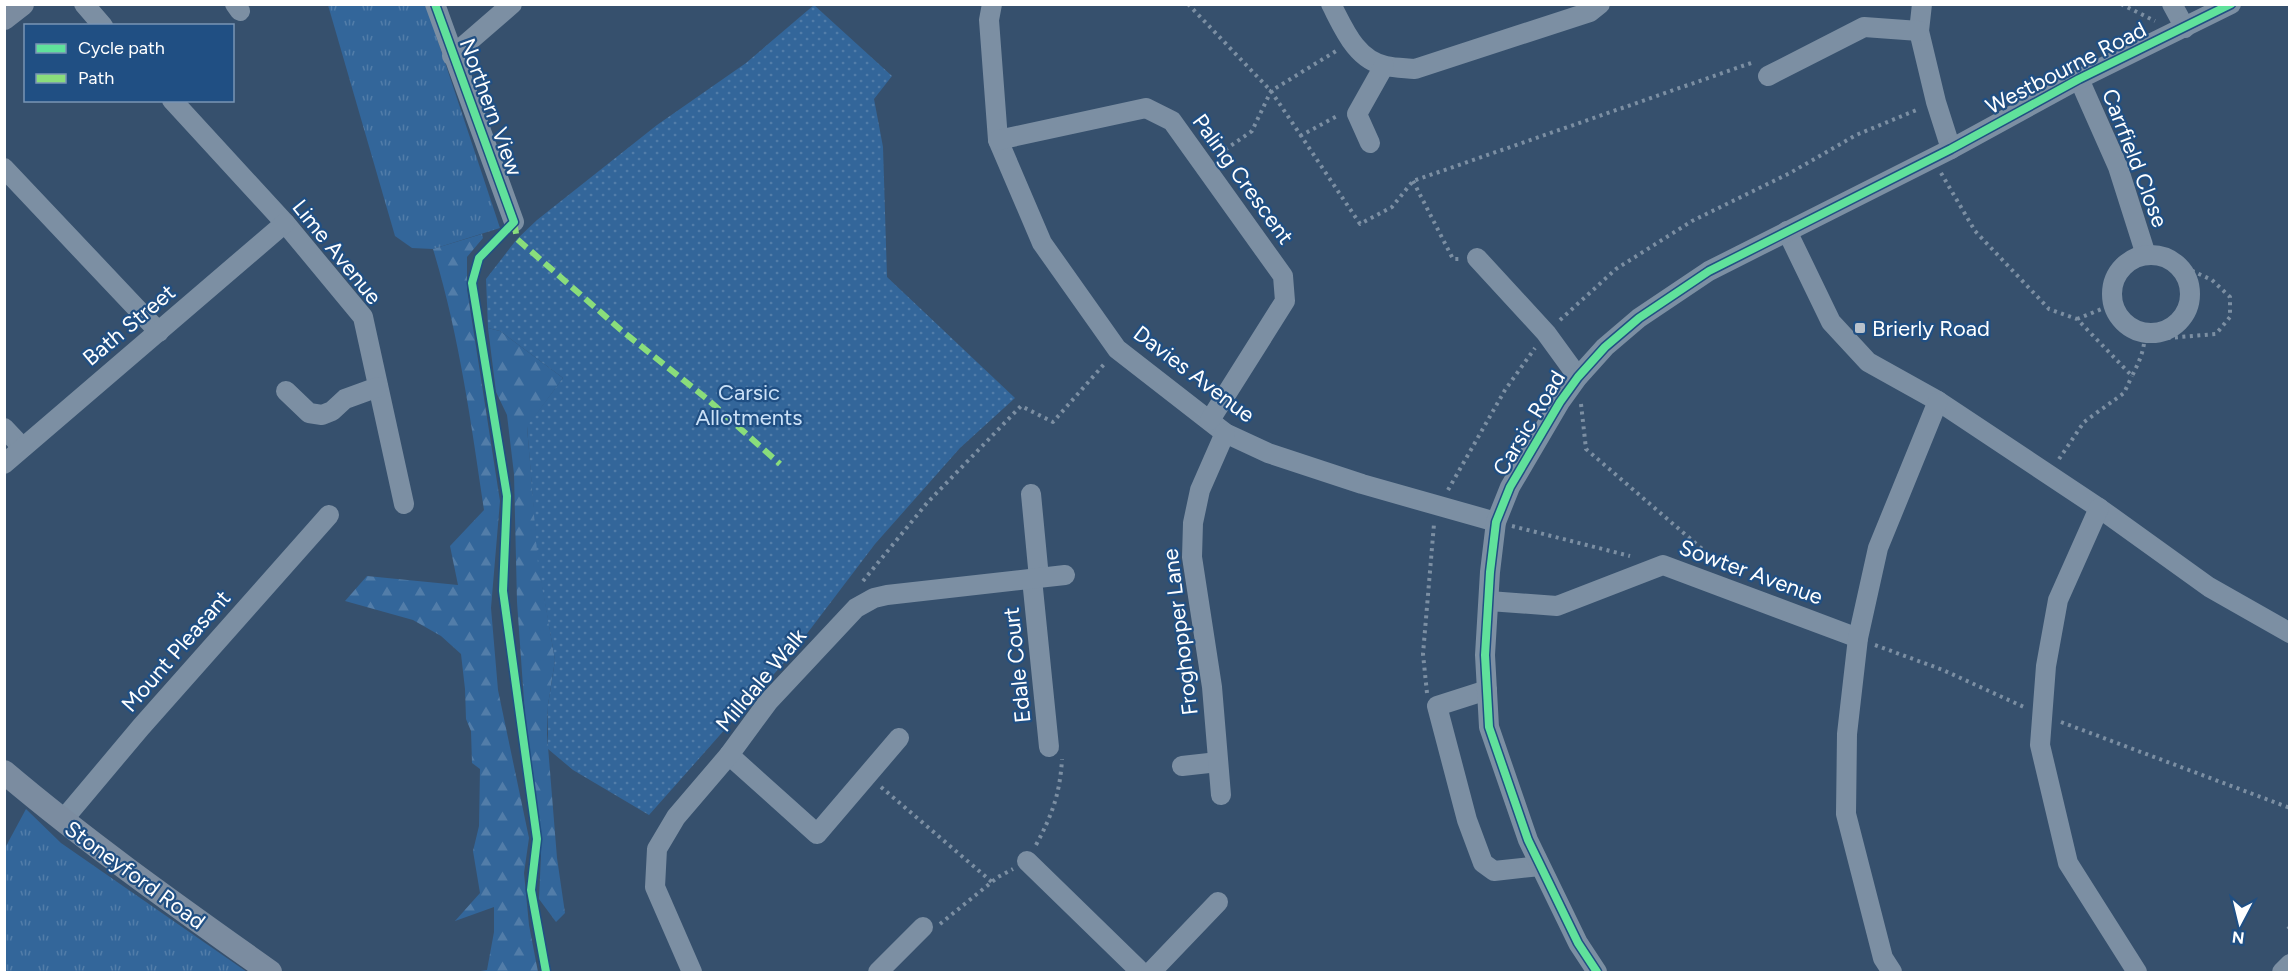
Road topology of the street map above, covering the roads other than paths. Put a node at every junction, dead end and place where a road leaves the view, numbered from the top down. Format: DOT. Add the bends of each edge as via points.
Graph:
graph roads {
  1 [pos="22,4"];
  2 [pos="84,4"];
  3 [pos="435,4"];
  4 [pos="512,4"];
  5 [pos="992,4"];
  6 [pos="1331,4"];
  7 [pos="1600,4"];
  8 [pos="1922,4"];
  9 [pos="2172,4"];
  10 [pos="2231,4"];
  11 [pos="4,18"];
  12 [pos="101,24"];
  13 [pos="1919,31"];
  14 [pos="2181,31"];
  15 [pos="452,56"];
  16 [pos="1384,66"];
  17 [pos="1768,76"];
  18 [pos="2079,79"];
  19 [pos="174,102"];
  20 [pos="998,140"];
  21 [pos="1370,143"];
  22 [pos="1951,149"];
  23 [pos="4,168"];
  24 [pos="514,222"];
  25 [pos="285,223"];
  26 [pos="1787,231"];
  27 [pos="2146,255"];
  28 [pos="1476,258"];
  29 [pos="159,332"];
  30 [pos="1578,377"];
  31 [pos="378,387"];
  32 [pos="286,391"];
  33 [pos="1938,401"];
  34 [pos="1218,427"];
  35 [pos="4,428"];
  36 [pos="22,447"];
  37 [pos="4,464"];
  38 [pos="1030,494"];
  39 [pos="404,504"];
  40 [pos="2098,508"];
  41 [pos="329,515"];
  42 [pos="1496,522"];
  43 [pos="1065,575"];
  44 [pos="1036,579"];
  45 [pos="1489,601"];
  46 [pos="2289,633"];
  47 [pos="1858,638"];
  48 [pos="1487,690"];
  49 [pos="899,738"];
  50 [pos="1049,747"];
  51 [pos="729,755"];
  52 [pos="1218,762"];
  53 [pos="1182,766"];
  54 [pos="4,772"];
  55 [pos="1221,795"];
  56 [pos="62,821"];
  57 [pos="1027,861"];
  58 [pos="1540,866"];
  59 [pos="1218,902"];
  60 [pos="922,927"];
  61 [pos="2289,964"];
  62 [pos="270,972"];
  63 [pos="692,972"];
  64 [pos="878,972"];
  65 [pos="1141,972"];
  66 [pos="1151,972"];
  67 [pos="1598,972"];
  68 [pos="1892,972"];
  69 [pos="2138,972"];
  70 [pos="2282,972"];
  1 -- 11 [label="main road"];
  2 -- 12 [label="street"];
  3 -- 15 [label="street, Northern View"];
  4 -- 15 [label="street"];
  5 -- 20 [label="street, Davies Avenue" via="989,20"];
  6 -- 16 [label="street" via="1351,42 1363,55"];
  7 -- 16 [label="street" via="1590,12 1414,69"];
  8 -- 13 [label="street"];
  9 -- 14 [label="street"];
  10 -- 14 [label="street, Westbourne Road"];
  13 -- 17 [label="street" via="1864,27"];
  13 -- 22 [label="street"];
  14 -- 18 [label="street, Westbourne Road"];
  15 -- 24 [label="street, Northern View"];
  16 -- 21 [label="street" via="1357,114"];
  18 -- 22 [label="street, Westbourne Road"];
  18 -- 27 [label="street, Carrfield Close" via="2118,168"];
  19 -- 25 [label="street, Lime Avenue"];
  20 -- 34 [label="street, Davies Avenue" via="1042,243 1117,349"];
  20 -- 34 [label="street, Paling Crescent" via="1146,108 1173,121 1283,276 1285,301"];
  22 -- 26 [label="street, Carsic Road"];
  23 -- 29 [label="street"];
  25 -- 29 [label="street, Bath Street"];
  25 -- 31 [label="street, Lime Avenue" via="363,317"];
  26 -- 30 [label="street, Carsic Road" via="1708,271 1639,318"];
  26 -- 33 [label="street" via="1831,322 1868,362"];
  27 -- 27 [label="street, Carrfield Close" via="2175,263 2185,274 2190,299 2179,321 2169,329 2144,336 2118,314 2112,291 2123,267"];
  28 -- 30 [label="street" via="1546,333"];
  29 -- 36 [label="street, Bath Street"];
  30 -- 42 [label="street, Carsic Road" via="1510,487"];
  31 -- 32 [label="street" via="345,399 322,415 309,413"];
  31 -- 39 [label="street, Lime Avenue"];
  33 -- 40 [label="street"];
  33 -- 47 [label="street" via="1878,548"];
  34 -- 42 [label="street, Davies Avenue" via="1278,457"];
  34 -- 52 [label="street, Froghopper Lane" via="1193,523 1192,557 1212,687"];
  35 -- 36 [label="street"];
  36 -- 37 [label="street, Bath Street"];
  38 -- 44 [label="street, Edale Court"];
  40 -- 46 [label="street" via="2210,587"];
  40 -- 69 [label="street" via="2058,600 2046,666 2040,745 2068,863"];
  41 -- 56 [label="street, Mount Pleasant"];
  42 -- 45 [label="street, Carsic Road"];
  43 -- 44 [label="street, Milldale Walk"];
  44 -- 50 [label="street, Edale Court"];
  44 -- 51 [label="street, Milldale Walk" via="887,595 861,604 768,702"];
  45 -- 47 [label="street, Sowter Avenue" via="1557,606 1663,565"];
  45 -- 48 [label="street, Carsic Road"];
  47 -- 68 [label="street" via="1847,734 1846,814 1883,958"];
  48 -- 58 [label="street, Carsic Road" via="1489,727 1508,788"];
  48 -- 58 [label="street" via="1437,706 1467,820 1483,863 1494,872"];
  49 -- 51 [label="street" via="817,834"];
  51 -- 63 [label="street, Milldale Walk" via="676,817 657,849 655,887"];
  52 -- 53 [label="street"];
  52 -- 55 [label="street, Froghopper Lane"];
  54 -- 56 [label="main road, Stoneyford Road"];
  56 -- 62 [label="main road, Stoneyford Road"];
  57 -- 65 [label="street"];
  58 -- 67 [label="street, Carsic Road" via="1578,943"];
  59 -- 66 [label="street"];
  60 -- 64 [label="street"];
  61 -- 70 [label="street"];
}
